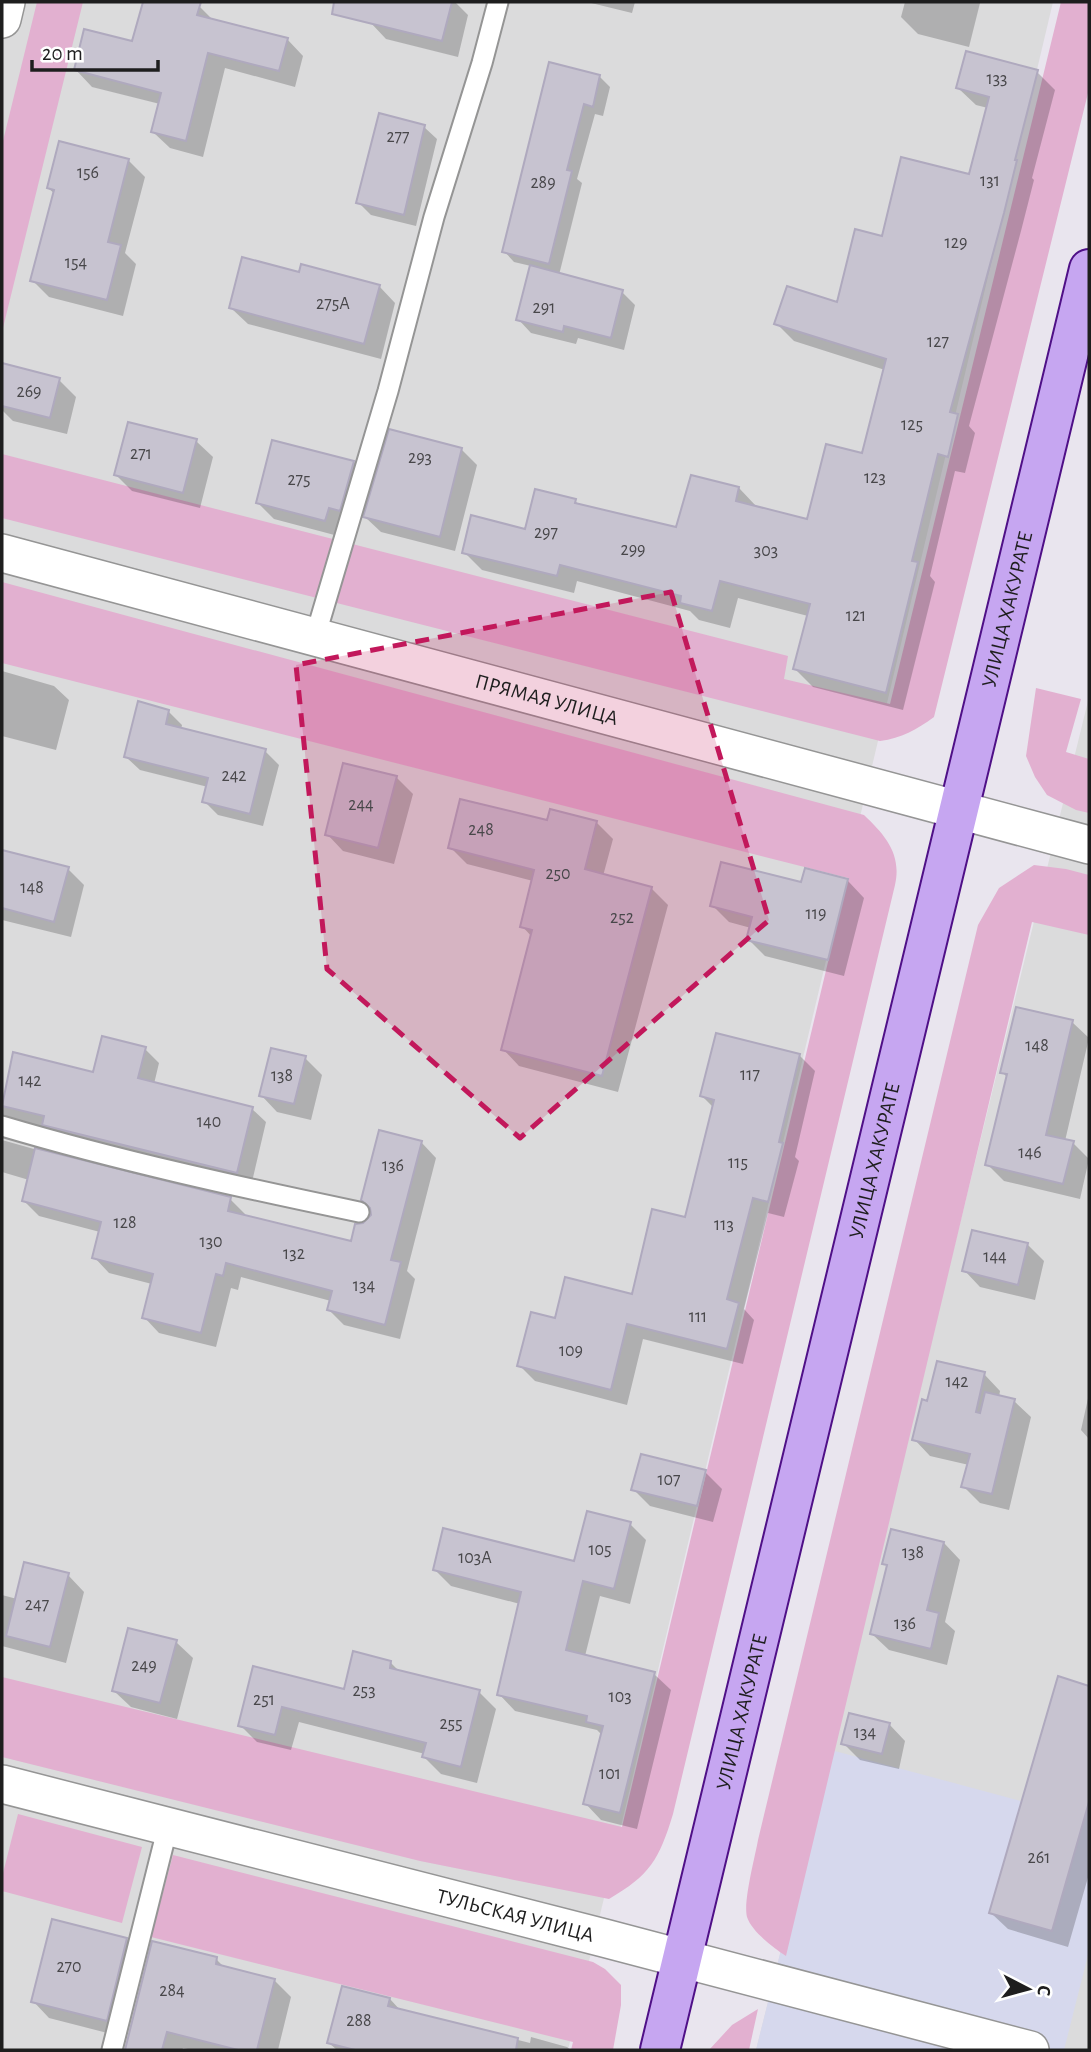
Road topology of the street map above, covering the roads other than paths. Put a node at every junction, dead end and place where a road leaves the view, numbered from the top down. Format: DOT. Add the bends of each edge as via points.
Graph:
graph roads {
  1 [pos="6,2"];
  2 [pos="498,2"];
  3 [pos="2,19"];
  4 [pos="1089,269"];
  5 [pos="2,553"];
  6 [pos="315,637"];
  7 [pos="960,810"];
  8 [pos="1089,845"];
  9 [pos="2,1126"];
  10 [pos="359,1212"];
  11 [pos="2,1784"];
  12 [pos="169,1826"];
  13 [pos="682,1958"];
  14 [pos="111,2050"];
  15 [pos="660,2050"];
  16 [pos="1030,2050"];
  1 -- 3 [label="street"];
  2 -- 6 [label="lane"];
  4 -- 7 [label="main road, УЛИЦА ХАКУРАТЕ"];
  5 -- 6 [label="street, ПРЯМАЯ УЛИЦА"];
  6 -- 7 [label="street, ПРЯМАЯ УЛИЦА"];
  7 -- 8 [label="street, ПРЯМАЯ УЛИЦА"];
  7 -- 13 [label="main road, УЛИЦА ХАКУРАТЕ"];
  9 -- 10 [label="lane" via="190,1176"];
  11 -- 12 [label="street, ТУЛЬСКАЯ УЛИЦА"];
  12 -- 13 [label="street, ТУЛЬСКАЯ УЛИЦА"];
  12 -- 14 [label="lane"];
  13 -- 15 [label="main road, УЛИЦА ХАКУРАТЕ"];
  13 -- 16 [label="street, ТУЛЬСКАЯ УЛИЦА"];
}
